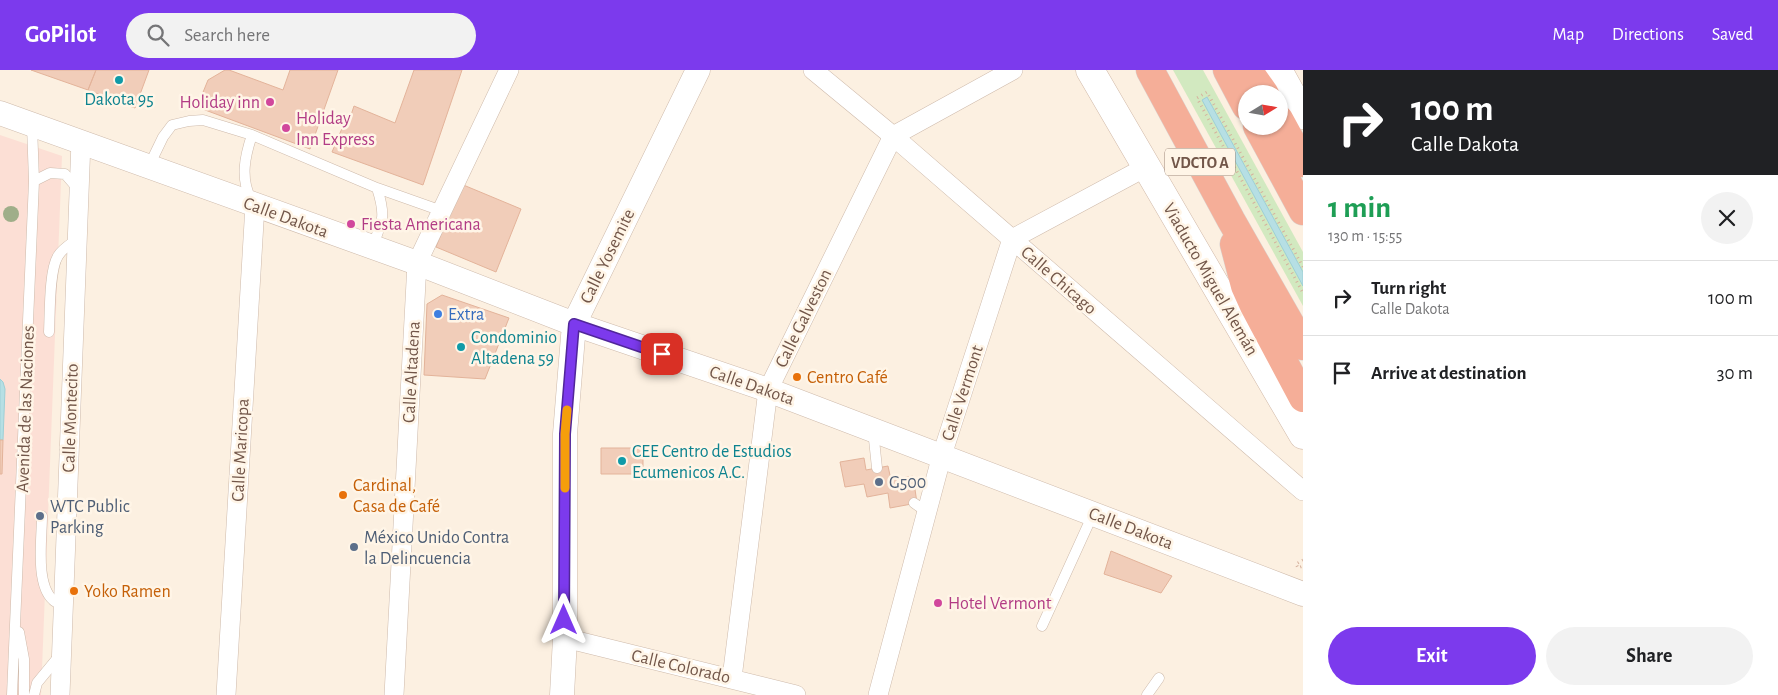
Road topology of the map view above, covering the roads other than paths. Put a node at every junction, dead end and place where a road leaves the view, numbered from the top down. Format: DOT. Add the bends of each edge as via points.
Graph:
graph roads {
  1 [pos="510,70"];
  2 [pos="698,70"];
  3 [pos="813,70"];
  4 [pos="1012,70"];
  5 [pos="1090,70"];
  6 [pos="1136,70"];
  7 [pos="1150,70"];
  8 [pos="1227,70"];
  9 [pos="1248,70"];
  10 [pos="1278,70"];
  11 [pos="1259,85"];
  12 [pos="1238,91"];
  13 [pos="1168,104"];
  14 [pos="0,112"];
  15 [pos="1303,115"];
  16 [pos="31,124"];
  17 [pos="252,135"];
  18 [pos="1262,135"];
  19 [pos="1288,135"];
  20 [pos="892,136"];
  21 [pos="81,141"];
  22 [pos="1303,163"];
  23 [pos="149,166"];
  24 [pos="1146,167"];
  25 [pos="34,181"];
  26 [pos="377,188"];
  27 [pos="78,189"];
  28 [pos="254,206"];
  29 [pos="442,211"];
  30 [pos="1303,211"];
  31 [pos="1232,220"];
  32 [pos="1012,239"];
  33 [pos="76,240"];
  34 [pos="372,247"];
  35 [pos="417,263"];
  36 [pos="574,324"];
  37 [pos="49,332"];
  38 [pos="1303,346"];
  39 [pos="768,390"];
  40 [pos="1303,398"];
  41 [pos="873,429"];
  42 [pos="1303,435"];
  43 [pos="942,455"];
  44 [pos="877,468"];
  45 [pos="1303,491"];
  46 [pos="1093,513"];
  47 [pos="42,516"];
  48 [pos="1303,594"];
  49 [pos="63,605"];
  50 [pos="16,617"];
  51 [pos="1042,626"];
  52 [pos="564,638"];
  53 [pos="62,652"];
  54 [pos="732,678"];
  55 [pos="1159,678"];
  56 [pos="12,695"];
  57 [pos="24,695"];
  58 [pos="34,695"];
  59 [pos="60,695"];
  60 [pos="226,695"];
  61 [pos="394,695"];
  62 [pos="562,695"];
  63 [pos="796,695"];
  64 [pos="878,695"];
  65 [pos="1147,695"];
  1 -- 29 [label="street, Calle Altadena"];
  2 -- 36 [label="street, Calle Yosemite"];
  3 -- 20 [label="street, Calle Chicago"];
  4 -- 20 [label="street"];
  5 -- 24 [label="main road, Viaducto Miguel Alemán"];
  6 -- 13 [label="highway"];
  7 -- 13 [label="highway, VDCTO A"];
  8 -- 12 [label="highway"];
  9 -- 11 [label="highway"];
  10 -- 15 [label="main road"];
  13 -- 31 [label="highway, VDCTO A"];
  14 -- 16 [label="street, Calle Dakota"];
  16 -- 21 [label="street, Calle Dakota"];
  16 -- 25 [label="lane, Avenida de las Naciones"];
  17 -- 23 [label="lane" via="203,120 188,121 172,126"];
  17 -- 26 [label="lane"];
  17 -- 28 [label="lane" via="244,174 245,188"];
  18 -- 30 [label="highway"];
  19 -- 22 [label="highway"];
  20 -- 32 [label="street, Calle Chicago"];
  20 -- 39 [label="street, Calle Galveston"];
  21 -- 23 [label="street, Calle Dakota"];
  21 -- 27 [label="street, Calle Montecito"];
  23 -- 28 [label="street, Calle Dakota"];
  24 -- 32 [label="street"];
  24 -- 42 [label="main road, Viaducto Miguel Alemán"];
  25 -- 27 [label="lane" via="50,173 65,174"];
  25 -- 50 [label="lane, Avenida de las Naciones"];
  26 -- 29 [label="lane"];
  26 -- 34 [label="lane" via="383,219"];
  27 -- 33 [label="street, Calle Montecito"];
  28 -- 34 [label="street, Calle Dakota"];
  28 -- 60 [label="street, Calle Maricopa"];
  29 -- 35 [label="street, Calle Altadena"];
  31 -- 38 [label="highway, VDCTO A"];
  31 -- 40 [label="highway" via="1234,243 1248,293"];
  32 -- 43 [label="street, Calle Vermont"];
  32 -- 45 [label="street, Calle Chicago"];
  33 -- 37 [label="lane" via="57,257"];
  33 -- 49 [label="street, Calle Montecito"];
  34 -- 35 [label="street, Calle Dakota"];
  35 -- 36 [label="street, Calle Dakota"];
  35 -- 61 [label="street, Calle Altadena"];
  36 -- 39 [label="street, Calle Dakota"];
  36 -- 52 [label="street, Calle Yosemite" via="565,434"];
  39 -- 41 [label="street, Calle Dakota"];
  39 -- 54 [label="street, Calle Galveston"];
  41 -- 43 [label="street, Calle Dakota"];
  41 -- 44 [label="lane"];
  43 -- 46 [label="street, Calle Dakota"];
  43 -- 64 [label="street, Calle Vermont" via="921,507"];
  46 -- 48 [label="street, Calle Dakota"];
  46 -- 51 [label="lane"];
  47 -- 49 [label="lane" via="41,574 52,600"];
  49 -- 53 [label="street, Calle Montecito"];
  50 -- 56 [label="lane, Avenida de las Naciones"];
  50 -- 57 [label="lane" via="24,659"];
  52 -- 54 [label="street, Calle Colorado"];
  52 -- 62 [label="street, Calle Yosemite"];
  53 -- 58 [label="lane" via="37,683"];
  53 -- 59 [label="street, Calle Montecito"];
  54 -- 63 [label="street, Calle Colorado"];
  55 -- 65 [label="lane"];
}
